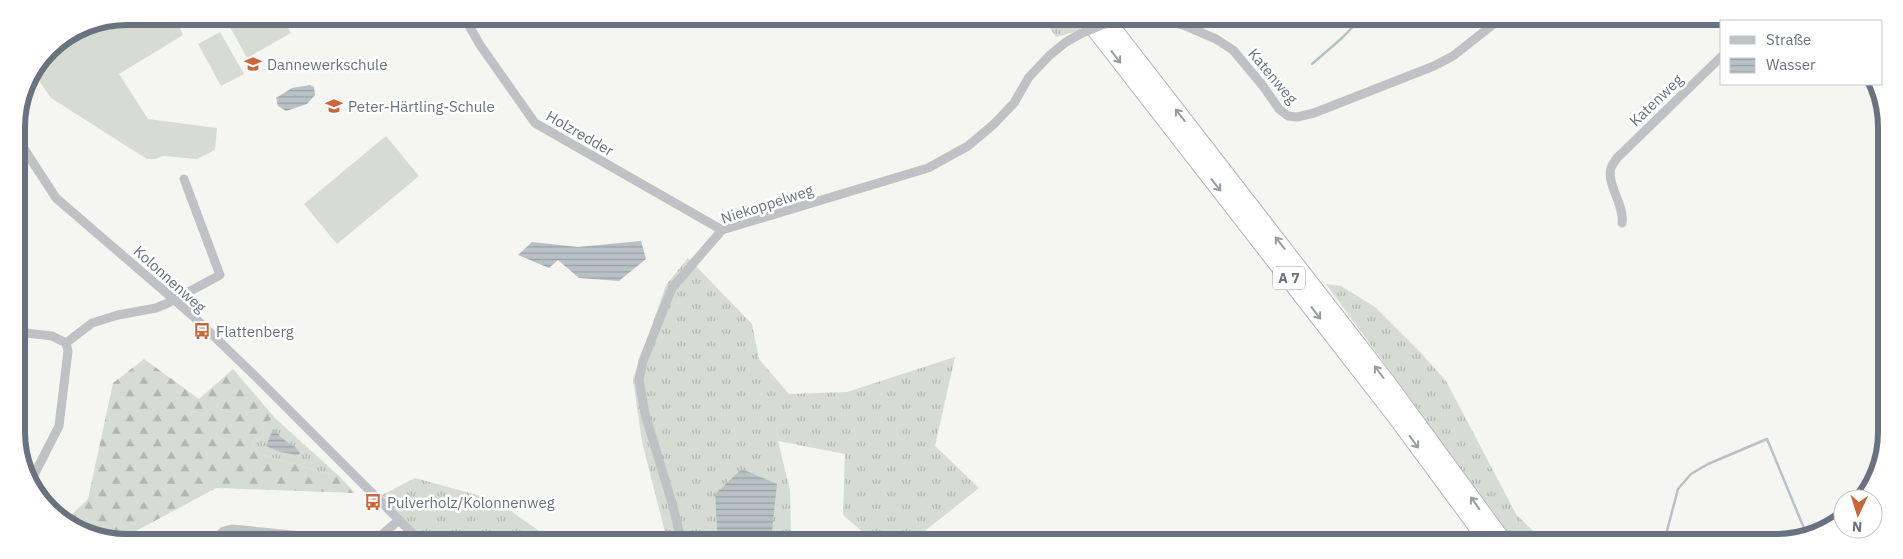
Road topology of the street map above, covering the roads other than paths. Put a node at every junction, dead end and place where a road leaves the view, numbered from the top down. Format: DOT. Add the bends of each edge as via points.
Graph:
graph roads {
  1 [pos="469,25"];
  2 [pos="1110,25"];
  3 [pos="1182,25"];
  4 [pos="1492,25"];
  5 [pos="1084,26"];
  6 [pos="1720,58"];
  7 [pos="968,146"];
  8 [pos="25,150"];
  9 [pos="184,180"];
  10 [pos="1622,223"];
  11 [pos="722,230"];
  12 [pos="175,300"];
  13 [pos="25,333"];
  14 [pos="66,343"];
  15 [pos="34,474"];
  16 [pos="398,520"];
  17 [pos="220,534"];
  18 [pos="277,534"];
  19 [pos="383,534"];
  20 [pos="413,534"];
  21 [pos="680,534"];
  22 [pos="1482,534"];
  23 [pos="1498,534"];
  1 -- 11 [label="street, Holzredder" via="535,123"];
  23 -- 2 [label="highway, A 7, one-way" via="1381,374"];
  3 -- 4 [label="street, Katenweg, bridge" via="1233,50 1279,109 1288,116 1296,117 1434,66 1453,56"];
  5 -- 7 [label="street, Katenweg" via="1050,55 1029,77 1014,103"];
  5 -- 22 [label="highway, A 7, one-way" via="1383,400"];
  6 -- 10 [label="street, Katenweg" via="1617,158 1611,168 1610,177 1623,215"];
  7 -- 11 [label="street, Niekoppelweg" via="928,168"];
  8 -- 12 [label="street, Kolonnenweg" via="56,198"];
  9 -- 12 [label="street" via="220,275"];
  11 -- 21 [label="street, Niekoppelweg" via="672,288 643,361 640,380 645,414"];
  12 -- 14 [label="street" via="156,308 92,323"];
  12 -- 16 [label="street, Kolonnenweg"];
  13 -- 14 [label="street" via="52,336"];
  14 -- 15 [label="street" via="68,351 59,426"];
  16 -- 19 [label="street"];
  16 -- 20 [label="street, Kolonnenweg"];
  17 -- 18 [label="street" via="232,529"];
}
